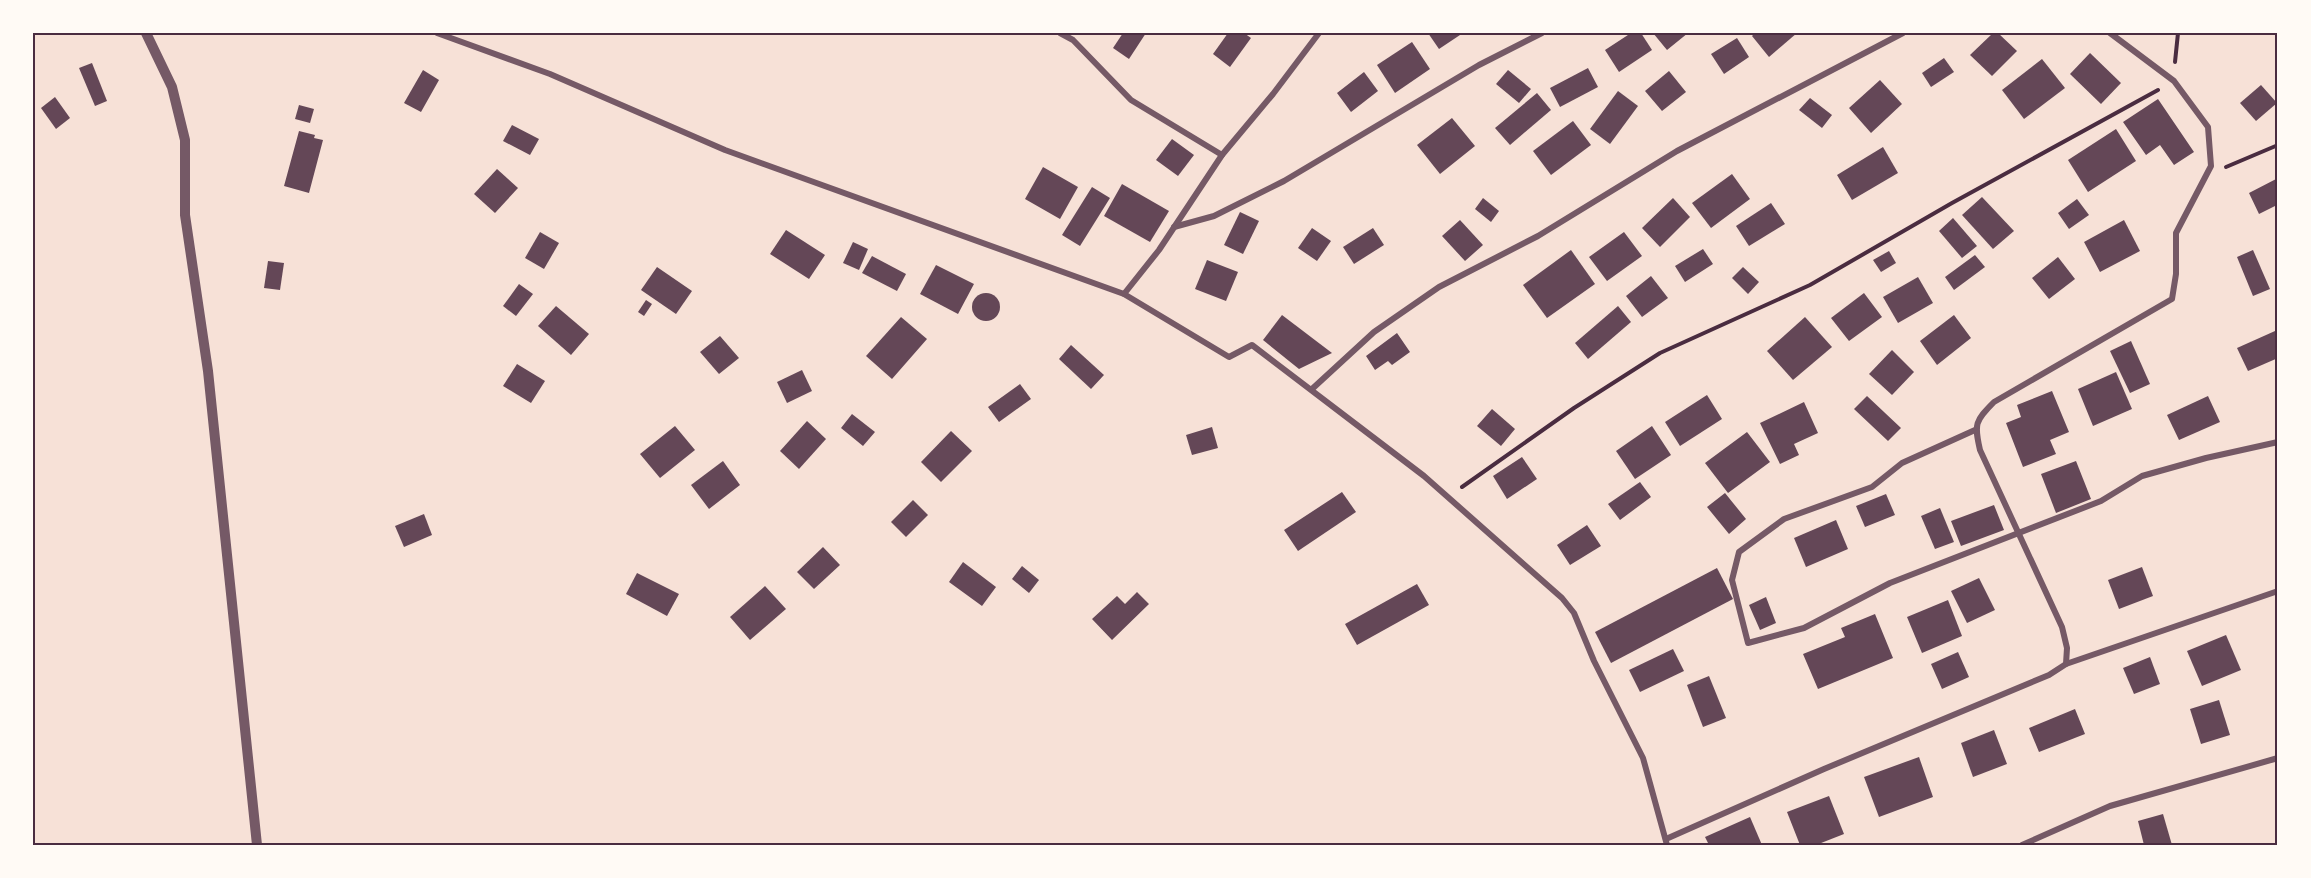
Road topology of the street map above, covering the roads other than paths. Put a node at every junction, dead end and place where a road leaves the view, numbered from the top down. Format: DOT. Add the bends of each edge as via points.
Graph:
graph roads {
  1 [pos="146,33"];
  2 [pos="437,33"];
  3 [pos="1060,33"];
  4 [pos="1319,33"];
  5 [pos="1542,33"];
  6 [pos="1904,33"];
  7 [pos="2110,33"];
  8 [pos="1222,155"];
  9 [pos="1174,226"];
  10 [pos="1124,294"];
  11 [pos="1312,389"];
  12 [pos="1975,430"];
  13 [pos="2278,442"];
  14 [pos="2018,533"];
  15 [pos="2278,591"];
  16 [pos="2066,664"];
  17 [pos="2278,758"];
  18 [pos="1666,842"];
  19 [pos="257,845"];
  20 [pos="2022,845"];
  1 -- 19 [label="street" via="172,87 185,140 185,215 208,371"];
  2 -- 10 [label="street" via="550,74 725,150"];
  3 -- 8 [label="street" via="1073,40 1131,100"];
  4 -- 8 [label="street"];
  5 -- 9 [label="street" via="1479,65 1284,181 1214,216"];
  6 -- 11 [label="street" via="1677,151 1538,236 1439,286 1374,332"];
  7 -- 12 [label="street" via="2174,81 2208,127 2211,166 2176,233 2172,299 1994,402 1980,417"];
  8 -- 9 [label="street"];
  9 -- 10 [label="street"];
  10 -- 11 [label="street" via="1229,357 1252,345"];
  11 -- 18 [label="street" via="1424,476 1574,613 1643,758"];
  12 -- 14 [label="street" via="1980,450"];
  12 -- 14 [label="street" via="1902,463 1872,487 1784,519 1739,552 1732,580 1748,644 1804,628 1890,583"];
  13 -- 14 [label="street" via="2142,476 2101,501"];
  14 -- 16 [label="street" via="2062,627"];
  15 -- 16 [label="street"];
  16 -- 18 [label="street" via="2049,675 1824,769"];
  17 -- 20 [label="street" via="2110,806"];
}
